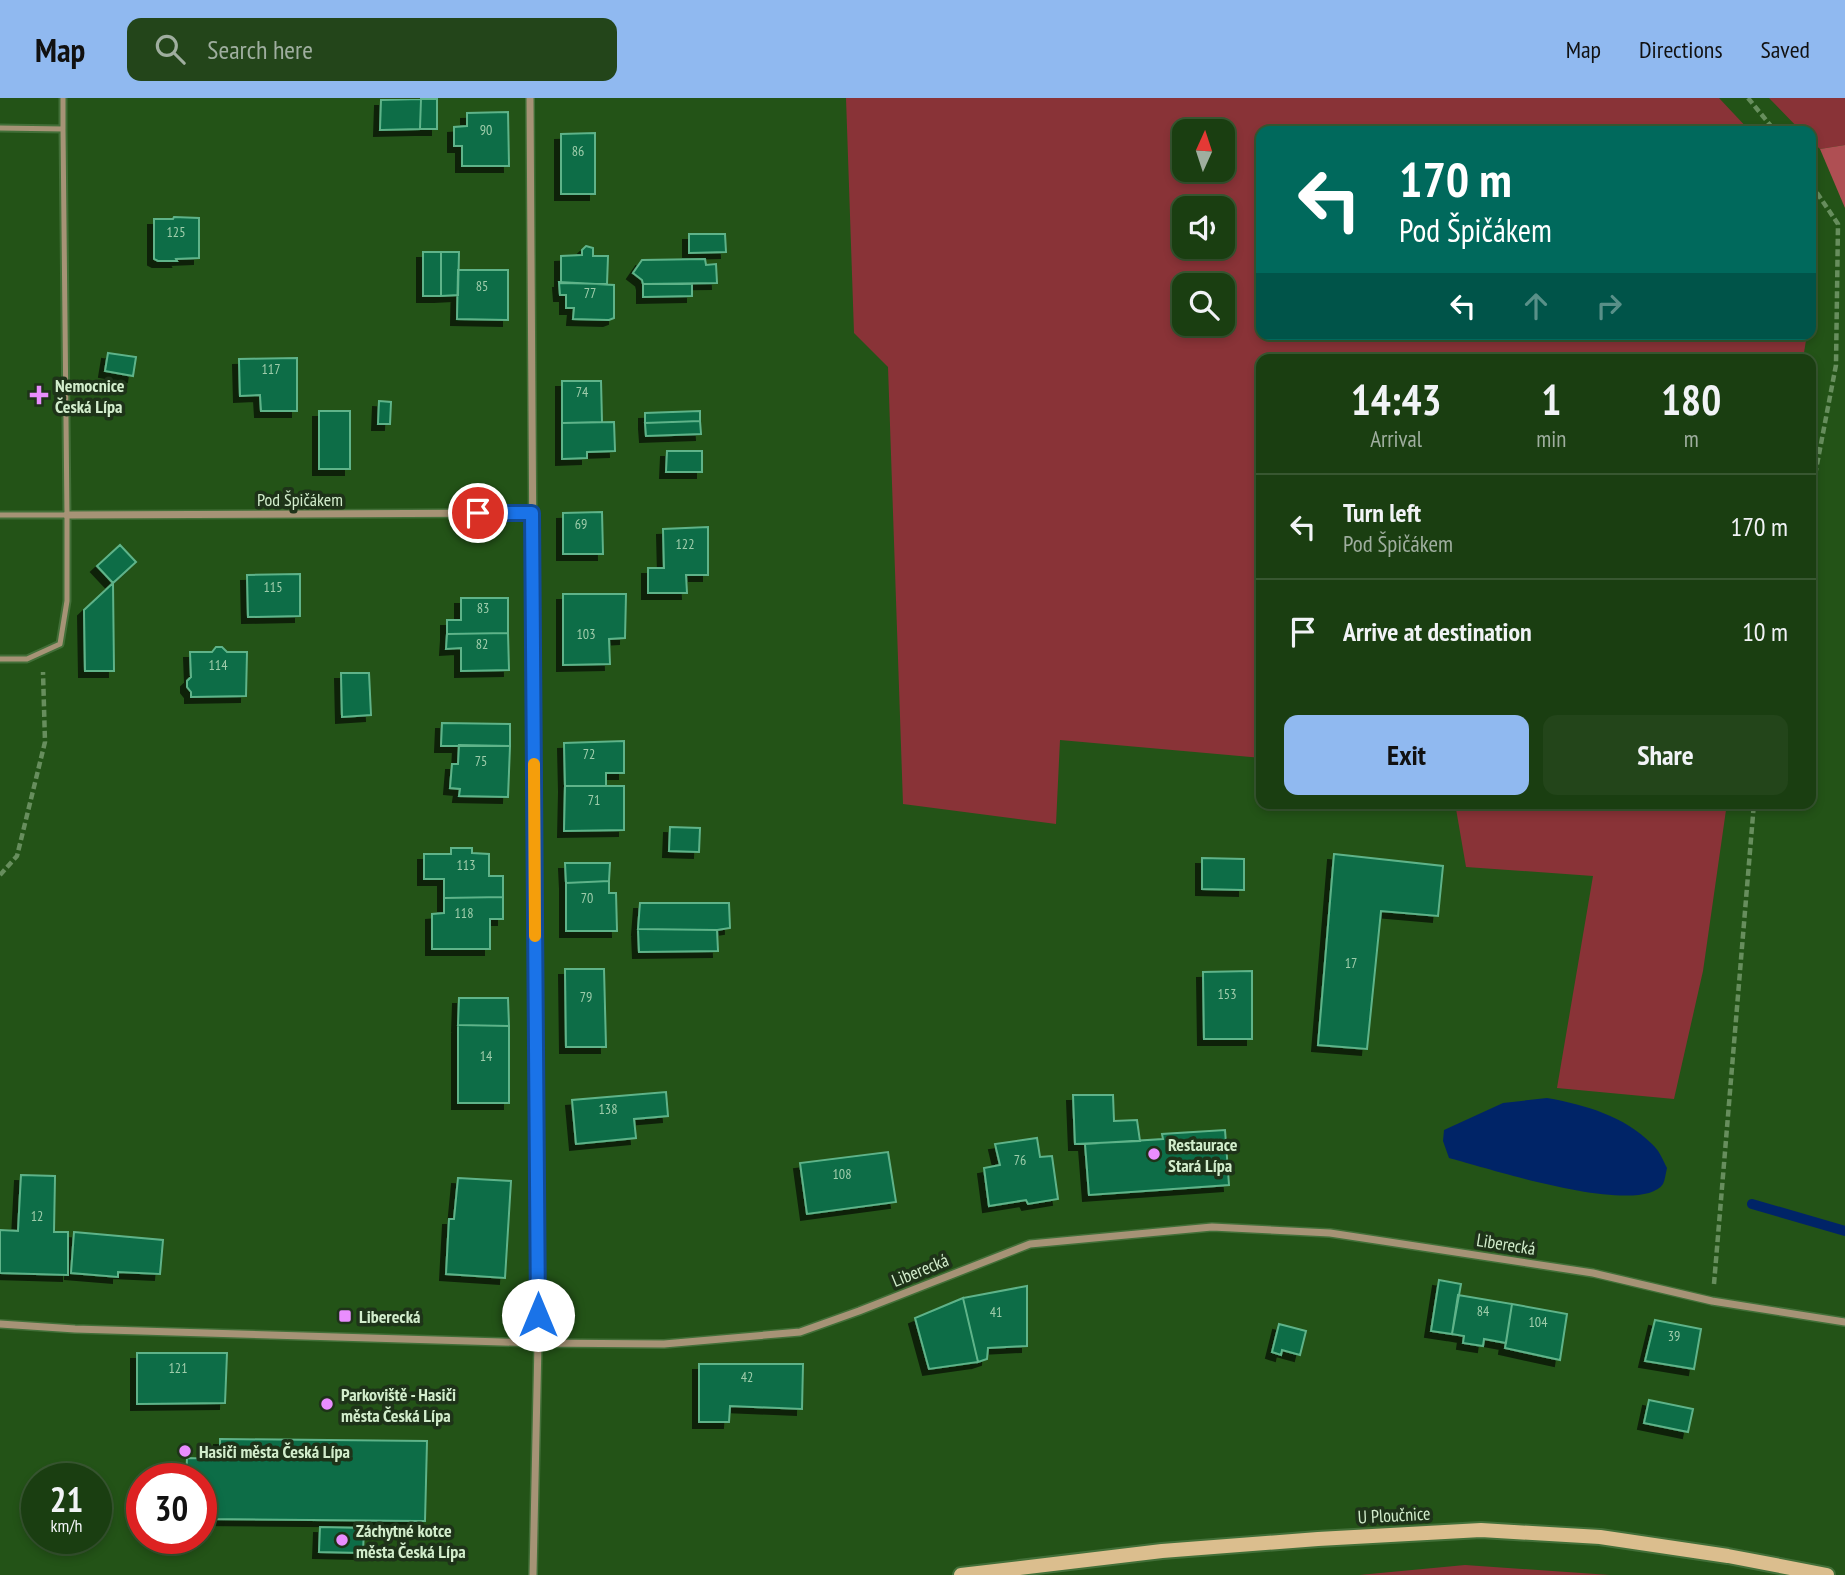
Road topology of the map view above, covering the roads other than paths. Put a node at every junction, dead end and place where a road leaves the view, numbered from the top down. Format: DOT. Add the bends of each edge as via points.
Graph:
graph roads {
  1 [pos="63,98"];
  2 [pos="530,98"];
  3 [pos="0,128"];
  4 [pos="63,129"];
  5 [pos="532,513"];
  6 [pos="68,515"];
  7 [pos="0,516"];
  8 [pos="0,659"];
  9 [pos="1845,1322"];
  10 [pos="0,1324"];
  11 [pos="538,1343"];
  12 [pos="533,1575"];
  13 [pos="961,1575"];
  14 [pos="1827,1575"];
  1 -- 4 [label="lane"];
  2 -- 5 [label="street"];
  3 -- 4 [label="lane"];
  4 -- 6 [label="lane"];
  5 -- 6 [label="street, Pod Špičákem"];
  5 -- 11 [label="street"];
  6 -- 7 [label="lane"];
  6 -- 8 [label="lane" via="67,601 60,644 27,659"];
  9 -- 11 [label="street, Liberecká" via="1712,1301 1593,1273 1343,1235 1212,1227 1030,1244 800,1332 664,1344"];
  10 -- 11 [label="street, Liberecká"];
  11 -- 12 [label="street"];
  13 -- 14 [label="main road, U Ploučnice" via="1162,1551 1481,1530 1600,1537"];
}
